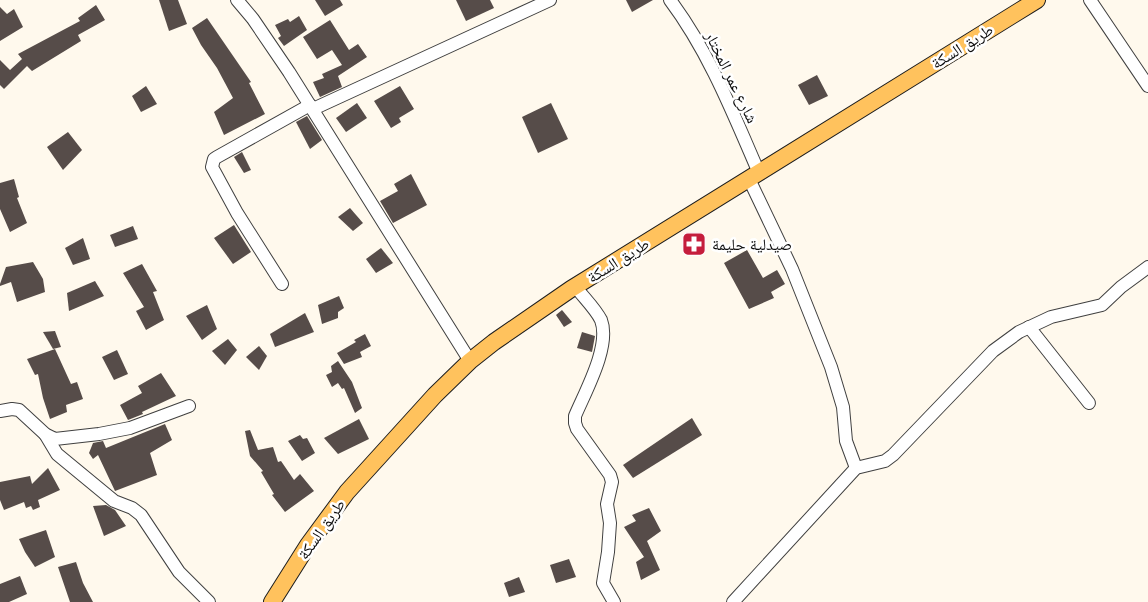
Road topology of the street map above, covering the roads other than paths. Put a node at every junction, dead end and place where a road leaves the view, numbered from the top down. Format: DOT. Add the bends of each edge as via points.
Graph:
graph roads {
  1 [pos="236,0"];
  2 [pos="550,0"];
  3 [pos="670,0"];
  4 [pos="1037,0"];
  5 [pos="1090,0"];
  6 [pos="1148,86"];
  7 [pos="311,107"];
  8 [pos="754,176"];
  9 [pos="1148,267"];
  10 [pos="282,284"];
  11 [pos="575,286"];
  12 [pos="1029,327"];
  13 [pos="470,361"];
  14 [pos="1089,404"];
  15 [pos="189,406"];
  16 [pos="0,410"];
  17 [pos="45,434"];
  18 [pos="856,468"];
  19 [pos="209,602"];
  20 [pos="272,602"];
  21 [pos="614,602"];
  22 [pos="733,602"];
  1 -- 7 [label="street" via="253,19"];
  2 -- 7 [label="street"];
  3 -- 8 [label="street, شارع عمر المختار" via="715,72"];
  4 -- 8 [label="main road, طريق السكة"];
  5 -- 6 [label="street"];
  7 -- 10 [label="street" via="217,157 212,167"];
  7 -- 13 [label="street"];
  8 -- 11 [label="main road, طريق السكة"];
  8 -- 18 [label="street, شارع عمر المختار" via="831,367 843,407 846,441"];
  9 -- 12 [label="street" via="1102,305 1051,317"];
  11 -- 13 [label="main road, طريق السكة"];
  11 -- 21 [label="street" via="600,319 604,333 596,368 575,423 612,482 603,583"];
  12 -- 14 [label="street"];
  12 -- 18 [label="street" via="993,351 893,455 885,461"];
  13 -- 20 [label="main road, طريق السكة" via="347,492"];
  15 -- 17 [label="street" via="130,428 56,439"];
  16 -- 17 [label="street" via="19,410"];
  17 -- 19 [label="street" via="57,454 114,500 141,515 179,572"];
  18 -- 22 [label="street"];
}
